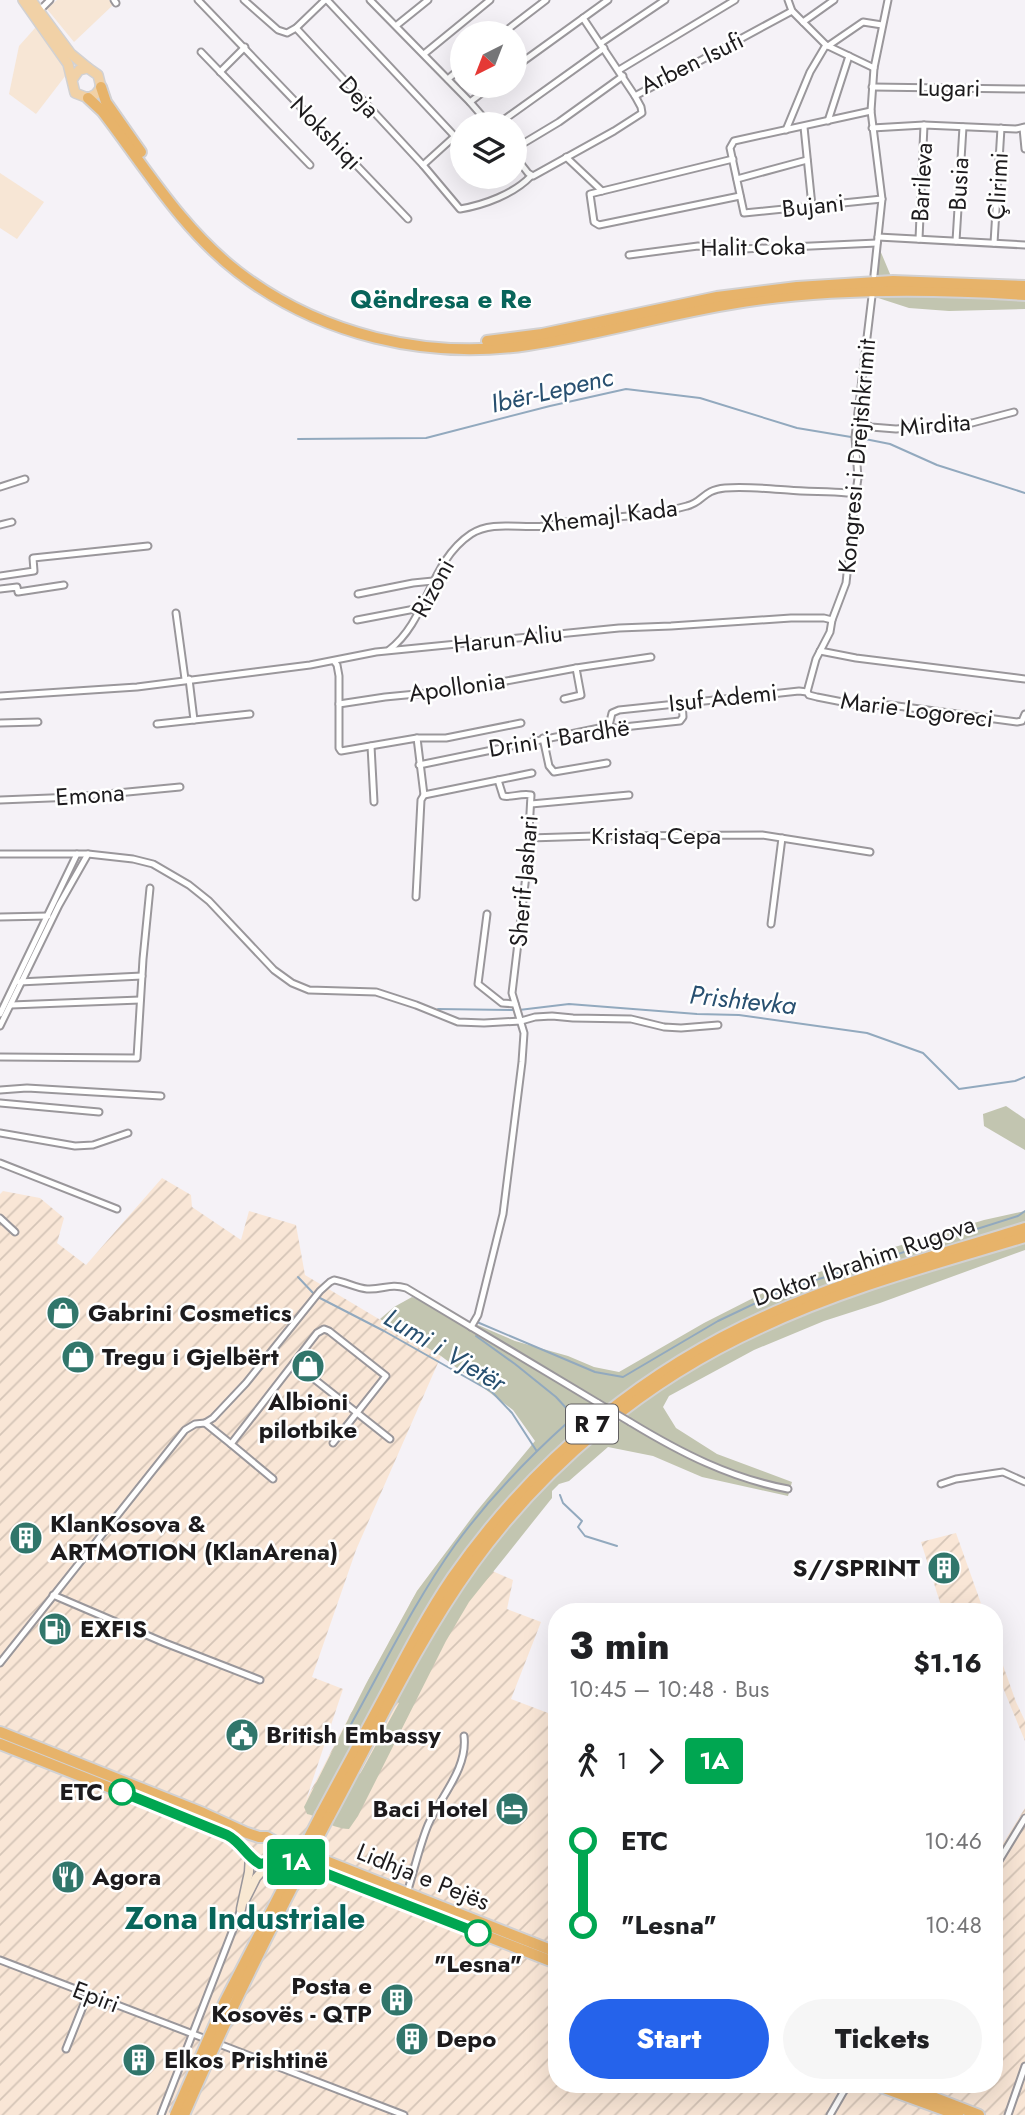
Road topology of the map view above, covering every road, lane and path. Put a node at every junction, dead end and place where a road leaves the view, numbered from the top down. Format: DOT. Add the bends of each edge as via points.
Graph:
graph roads {
  1 [pos="23,0"];
  2 [pos="31,0"];
  3 [pos="50,0"];
  4 [pos="198,0"];
  5 [pos="244,0"];
  6 [pos="326,0"];
  7 [pos="370,0"];
  8 [pos="428,0"];
  9 [pos="490,0"];
  10 [pos="546,0"];
  11 [pos="608,0"];
  12 [pos="665,0"];
  13 [pos="735,0"];
  14 [pos="788,0"];
  15 [pos="834,0"];
  16 [pos="888,0"];
  17 [pos="39,11"];
  18 [pos="792,11"];
  19 [pos="583,18"];
  20 [pos="519,21"];
  21 [pos="803,22"];
  22 [pos="882,25"];
  23 [pos="397,26"];
  24 [pos="296,28"];
  25 [pos="603,46"];
  26 [pos="827,46"];
  27 [pos="245,47"];
  28 [pos="201,52"];
  29 [pos="424,54"];
  30 [pos="849,56"];
  31 [pos="527,59"];
  32 [pos="88,68"];
  33 [pos="874,68"];
  34 [pos="220,72"];
  35 [pos="621,73"];
  36 [pos="448,79"];
  37 [pos="72,80"];
  38 [pos="101,87"];
  39 [pos="872,87"];
  40 [pos="1025,89"];
  41 [pos="635,96"];
  42 [pos="88,98"];
  43 [pos="475,98"];
  44 [pos="470,102"];
  45 [pos="871,111"];
  46 [pos="479,112"];
  47 [pos="514,112"];
  48 [pos="828,121"];
  49 [pos="925,125"];
  50 [pos="804,127"];
  51 [pos="962,127"];
  52 [pos="872,128"];
  53 [pos="1001,128"];
  54 [pos="1024,128"];
  55 [pos="786,130"];
  56 [pos="450,131"];
  57 [pos="450,141"];
  58 [pos="527,143"];
  59 [pos="1025,149"];
  60 [pos="566,157"];
  61 [pos="733,159"];
  62 [pos="807,160"];
  63 [pos="310,165"];
  64 [pos="423,165"];
  65 [pos="527,170"];
  66 [pos="531,176"];
  67 [pos="737,178"];
  68 [pos="602,191"];
  69 [pos="740,197"];
  70 [pos="882,199"];
  71 [pos="812,206"];
  72 [pos="408,219"];
  73 [pos="919,239"];
  74 [pos="878,240"];
  75 [pos="956,241"];
  76 [pos="994,243"];
  77 [pos="1025,245"];
  78 [pos="629,255"];
  79 [pos="874,275"];
  80 [pos="1025,286"];
  81 [pos="1025,295"];
  82 [pos="872,296"];
  83 [pos="1014,412"];
  84 [pos="858,419"];
  85 [pos="25,479"];
  86 [pos="0,487"];
  87 [pos="856,489"];
  88 [pos="12,522"];
  89 [pos="0,525"];
  90 [pos="480,529"];
  91 [pos="148,546"];
  92 [pos="0,576"];
  93 [pos="433,581"];
  94 [pos="64,585"];
  95 [pos="0,590"];
  96 [pos="358,594"];
  97 [pos="420,608"];
  98 [pos="176,613"];
  99 [pos="832,620"];
  100 [pos="357,621"];
  101 [pos="388,651"];
  102 [pos="820,651"];
  103 [pos="651,657"];
  104 [pos="334,661"];
  105 [pos="576,668"];
  106 [pos="187,679"];
  107 [pos="1025,679"];
  108 [pos="807,692"];
  109 [pos="0,696"];
  110 [pos="565,699"];
  111 [pos="682,702"];
  112 [pos="339,704"];
  113 [pos="1025,713"];
  114 [pos="250,714"];
  115 [pos="194,720"];
  116 [pos="38,722"];
  117 [pos="0,723"];
  118 [pos="522,723"];
  119 [pos="158,724"];
  120 [pos="610,726"];
  121 [pos="417,738"];
  122 [pos="544,738"];
  123 [pos="371,746"];
  124 [pos="607,763"];
  125 [pos="419,765"];
  126 [pos="532,773"];
  127 [pos="498,780"];
  128 [pos="180,787"];
  129 [pos="424,794"];
  130 [pos="629,795"];
  131 [pos="0,800"];
  132 [pos="374,802"];
  133 [pos="531,804"];
  134 [pos="529,838"];
  135 [pos="782,838"];
  136 [pos="870,852"];
  137 [pos="0,854"];
  138 [pos="77,854"];
  139 [pos="88,854"];
  140 [pos="150,888"];
  141 [pos="61,896"];
  142 [pos="416,897"];
  143 [pos="486,914"];
  144 [pos="48,916"];
  145 [pos="0,917"];
  146 [pos="771,924"];
  147 [pos="142,976"];
  148 [pos="18,982"];
  149 [pos="140,1000"];
  150 [pos="6,1006"];
  151 [pos="517,1008"];
  152 [pos="0,1014"];
  153 [pos="521,1021"];
  154 [pos="718,1025"];
  155 [pos="0,1026"];
  156 [pos="0,1056"];
  157 [pos="0,1090"];
  158 [pos="161,1096"];
  159 [pos="0,1103"];
  160 [pos="99,1112"];
  161 [pos="0,1133"];
  162 [pos="128,1133"];
  163 [pos="0,1163"];
  164 [pos="117,1209"];
  165 [pos="0,1218"];
  166 [pos="1025,1228"];
  167 [pos="15,1232"];
  168 [pos="1025,1237"];
  169 [pos="471,1327"];
  170 [pos="294,1363"];
  171 [pos="356,1413"];
  172 [pos="205,1423"];
  173 [pos="390,1439"];
  174 [pos="333,1443"];
  175 [pos="231,1444"];
  176 [pos="273,1479"];
  177 [pos="1025,1482"];
  178 [pos="940,1484"];
  179 [pos="788,1489"];
  180 [pos="53,1595"];
  181 [pos="0,1663"];
  182 [pos="260,1680"];
  183 [pos="0,1732"];
  184 [pos="464,1736"];
  185 [pos="0,1744"];
  186 [pos="203,1813"];
  187 [pos="325,1815"];
  188 [pos="1025,1818"];
  189 [pos="259,1837"];
  190 [pos="274,1842"];
  191 [pos="1003,1854"];
  192 [pos="250,1855"];
  193 [pos="323,1860"];
  194 [pos="270,1862"];
  195 [pos="407,1893"];
  196 [pos="241,1909"];
  197 [pos="548,1949"];
  198 [pos="0,1960"];
  199 [pos="548,1961"];
  200 [pos="88,1994"];
  201 [pos="193,2034"];
  202 [pos="66,2049"];
  203 [pos="1025,2066"];
  204 [pos="843,2093"];
  205 [pos="898,2093"];
  206 [pos="922,2093"];
  207 [pos="161,2115"];
  208 [pos="175,2115"];
  209 [pos="184,2115"];
  210 [pos="404,2115"];
  211 [pos="830,2115"];
  212 [pos="958,2115"];
  213 [pos="979,2115"];
  214 [pos="1008,2115"];
  1 -- 37 [label="main road" via="64,58"];
  2 -- 17 [label="main road"];
  3 -- 17 [label="street"];
  4 -- 27 [label="street, Nokshiqi"];
  5 -- 24 [label="street" via="278,30"];
  6 -- 24 [label="street"];
  6 -- 56 [label="street"];
  7 -- 23 [label="street"];
  8 -- 23 [label="street"];
  9 -- 29 [label="street"];
  10 -- 20 [label="street"];
  11 -- 19 [label="street"];
  12 -- 25 [label="street"];
  13 -- 35 [label="street"];
  14 -- 18 [label="street"];
  15 -- 21 [label="street"];
  16 -- 22 [label="street"];
  17 -- 32 [label="main road" via="71,54"];
  18 -- 21 [label="street"];
  18 -- 41 [label="street, Arben Isufi"];
  19 -- 25 [label="street, Arben Isufi"];
  19 -- 31 [label="street"];
  21 -- 26 [label="street"];
  22 -- 26 [label="street" via="863,22"];
  22 -- 33 [label="street"];
  23 -- 29 [label="street"];
  24 -- 64 [label="street, Deja"];
  25 -- 35 [label="street, Arben Isufi"];
  25 -- 47 [label="street"];
  26 -- 30 [label="street"];
  26 -- 55 [label="street" via="810,72"];
  27 -- 34 [label="street"];
  27 -- 72 [label="street, Nokshiqi"];
  28 -- 34 [label="street, Nokshiqi"];
  29 -- 36 [label="street"];
  30 -- 33 [label="street"];
  30 -- 48 [label="street"];
  32 -- 37 [label="main road" via="76,72"];
  32 -- 38 [label="main road" via="98,75"];
  33 -- 39 [label="street"];
  34 -- 63 [label="street, Nokshiqi"];
  35 -- 41 [label="street, Arben Isufi"];
  35 -- 58 [label="street"];
  36 -- 44 [label="street"];
  37 -- 42 [label="main road" via="75,93"];
  38 -- 42 [label="main road"];
  38 -- 80 [label="highway" via="110,108 177,201 228,255 304,305 383,333 438,341 496,341 717,297 822,284 905,281"];
  39 -- 40 [label="street, Lugari"];
  39 -- 45 [label="street"];
  41 -- 60 [label="street" via="643,111 640,114"];
  42 -- 81 [label="highway" via="180,216 224,260 301,311 381,340 438,348 496,348 718,305 798,295 884,290"];
  43 -- 44 [label="street"];
  44 -- 46 [label="street"];
  45 -- 48 [label="street"];
  45 -- 52 [label="street"];
  48 -- 50 [label="street"];
  49 -- 51 [label="street"];
  49 -- 52 [label="street"];
  49 -- 73 [label="street, Barileva"];
  50 -- 55 [label="street"];
  50 -- 62 [label="street"];
  51 -- 53 [label="street"];
  51 -- 75 [label="street, Busia"];
  52 -- 70 [label="street"];
  53 -- 54 [label="street"];
  53 -- 76 [label="street, Çlirimi"];
  54 -- 59 [label="street"];
  55 -- 61 [label="street" via="732,142"];
  57 -- 64 [label="street"];
  60 -- 66 [label="street"];
  60 -- 68 [label="street"];
  61 -- 67 [label="street"];
  61 -- 68 [label="street"];
  62 -- 67 [label="street"];
  62 -- 71 [label="street"];
  64 -- 66 [label="street, Deja" via="460,209 494,199"];
  65 -- 66 [label="street"];
  67 -- 69 [label="street"];
  68 -- 69 [label="street" via="590,194 597,225"];
  69 -- 71 [label="street, Bujani" via="744,213"];
  70 -- 71 [label="street, Bujani"];
  70 -- 74 [label="street"];
  73 -- 74 [label="street, Halit Coka"];
  73 -- 75 [label="street, Halit Coka"];
  74 -- 78 [label="street, Halit Coka" via="743,249 698,246"];
  74 -- 79 [label="street"];
  75 -- 76 [label="street, Halit Coka"];
  76 -- 77 [label="street, Halit Coka"];
  82 -- 84 [label="street, Kongresi i Drejtshkrimit"];
  83 -- 84 [label="street, Mirdita" via="972,423 895,429 872,427"];
  84 -- 87 [label="street, Kongresi i Drejtshkrimit"];
  85 -- 86 [label="street"];
  87 -- 90 [label="street, Xhemajl Kada" via="847,493 717,489 694,504 672,509 544,526"];
  87 -- 99 [label="street, Kongresi i Drejtshkrimit" via="854,544"];
  88 -- 89 [label="street"];
  90 -- 93 [label="street, Rizoni" via="460,543"];
  91 -- 92 [label="street" via="33,558 34,571"];
  93 -- 96 [label="street"];
  93 -- 97 [label="street, Rizoni"];
  94 -- 95 [label="street"];
  97 -- 100 [label="street"];
  97 -- 101 [label="street, Rizoni" via="409,631"];
  98 -- 106 [label="street"];
  99 -- 101 [label="street, Harun Aliu" via="636,626"];
  99 -- 102 [label="street, Kongresi i Drejtshkrimit"];
  101 -- 104 [label="street, Harun Aliu"];
  102 -- 107 [label="street"];
  102 -- 108 [label="street, Kongresi i Drejtshkrimit"];
  103 -- 105 [label="street, Apollonia"];
  104 -- 106 [label="street, Harun Aliu"];
  104 -- 112 [label="street"];
  105 -- 110 [label="street" via="581,695"];
  105 -- 112 [label="street, Apollonia" via="458,690"];
  106 -- 109 [label="street, Harun Aliu"];
  106 -- 115 [label="street"];
  108 -- 111 [label="street, Isuf Ademi"];
  108 -- 113 [label="street, Marie Logoreci" via="863,706 890,705 1017,722"];
  111 -- 120 [label="street, Isuf Ademi" via="614,711"];
  111 -- 120 [label="street, Drini i Bardhë" via="680,721"];
  112 -- 123 [label="street" via="340,750"];
  114 -- 115 [label="street"];
  115 -- 119 [label="street"];
  116 -- 117 [label="street"];
  118 -- 121 [label="street" via="446,738"];
  120 -- 122 [label="street, Drini i Bardhë"];
  121 -- 123 [label="street"];
  121 -- 125 [label="street"];
  122 -- 124 [label="street" via="554,772"];
  122 -- 125 [label="street, Drini i Bardhë"];
  123 -- 132 [label="street"];
  125 -- 129 [label="street"];
  126 -- 127 [label="street"];
  127 -- 129 [label="street"];
  127 -- 133 [label="street, Sherif Jashari" via="503,796 531,795"];
  128 -- 131 [label="street, Emona"];
  129 -- 142 [label="street"];
  130 -- 133 [label="street"];
  133 -- 134 [label="street, Sherif Jashari"];
  134 -- 135 [label="street, Kristaq Cepa"];
  134 -- 151 [label="street, Sherif Jashari" via="512,993"];
  135 -- 136 [label="street, Kristaq Cepa"];
  135 -- 146 [label="street"];
  137 -- 138 [label="street"];
  138 -- 139 [label="street"];
  138 -- 141 [label="street"];
  139 -- 141 [label="street"];
  139 -- 153 [label="street" via="162,868 209,901 274,970 309,990 376,992 458,1022"];
  140 -- 147 [label="street"];
  141 -- 144 [label="street"];
  141 -- 148 [label="street"];
  143 -- 151 [label="street" via="478,984 502,1003"];
  144 -- 145 [label="street"];
  144 -- 148 [label="street"];
  147 -- 148 [label="street"];
  147 -- 149 [label="street"];
  148 -- 150 [label="street"];
  149 -- 150 [label="street"];
  149 -- 156 [label="street" via="137,1058"];
  150 -- 152 [label="street"];
  150 -- 155 [label="street"];
  151 -- 153 [label="street, Sherif Jashari"];
  153 -- 154 [label="street" via="552,1016 631,1019 681,1028"];
  153 -- 169 [label="street, Sherif Jashari" via="524,1041 503,1214"];
  157 -- 158 [label="street"];
  159 -- 160 [label="street"];
  161 -- 162 [label="street" via="75,1146"];
  163 -- 164 [label="street"];
  165 -- 167 [label="street"];
  166 -- 187 [label="highway, Doktor Ibrahim Rugova / R 7" via="817,1294 756,1320 674,1364 595,1421 524,1488 450,1581"];
  168 -- 187 [label="highway, Doktor Ibrahim Rugova / R 7" via="833,1298 760,1327 679,1371 601,1428 530,1494 473,1564"];
  169 -- 172 [label="street" via="407,1288 368,1289 330,1282 246,1383"];
  169 -- 179 [label="street, bridge" via="682,1452 717,1469"];
  170 -- 171 [label="street"];
  170 -- 171 [label="street" via="324,1329 386,1376"];
  170 -- 175 [label="street"];
  171 -- 173 [label="street"];
  171 -- 174 [label="street"];
  172 -- 175 [label="street"];
  172 -- 180 [label="street" via="189,1427 172,1446"];
  175 -- 176 [label="street"];
  177 -- 178 [label="street" via="1003,1472"];
  180 -- 181 [label="street"];
  180 -- 182 [label="street"];
  183 -- 186 [label="highway, Lidhja e Pejës"];
  184 -- 195 [label="street" via="457,1770 429,1822"];
  185 -- 192 [label="highway, Lidhja e Pejës" via="209,1826 233,1838"];
  186 -- 189 [label="highway, Lidhja e Pejës"];
  186 -- 193 [label="highway" via="269,1833"];
  187 -- 208 [label="highway, Doktor Ibrahim Rugova / R 7, bridge" via="247,1955"];
  187 -- 209 [label="highway, Doktor Ibrahim Rugova / R 7, bridge"];
  188 -- 191 [label="street"];
  189 -- 190 [label="highway, Lidhja e Pejës"];
  189 -- 192 [label="highway" via="251,1844"];
  190 -- 193 [label="highway, Lidhja e Pejës"];
  190 -- 194 [label="highway" via="277,1852"];
  192 -- 194 [label="highway, Lidhja e Pejës" via="260,1864"];
  192 -- 196 [label="street"];
  193 -- 195 [label="highway, Lidhja e Pejës"];
  194 -- 196 [label="street" via="256,1878"];
  194 -- 199 [label="highway, Lidhja e Pejës" via="285,1860 309,1866"];
  195 -- 197 [label="highway, Lidhja e Pejës"];
  196 -- 201 [label="street"];
  198 -- 200 [label="street, Epiri"];
  200 -- 201 [label="street, Epiri"];
  200 -- 202 [label="street"];
  201 -- 207 [label="street"];
  201 -- 210 [label="street, Epiri"];
  203 -- 214 [label="street"];
  204 -- 211 [label="street"];
  205 -- 212 [label="highway"];
  206 -- 213 [label="highway"];
}
